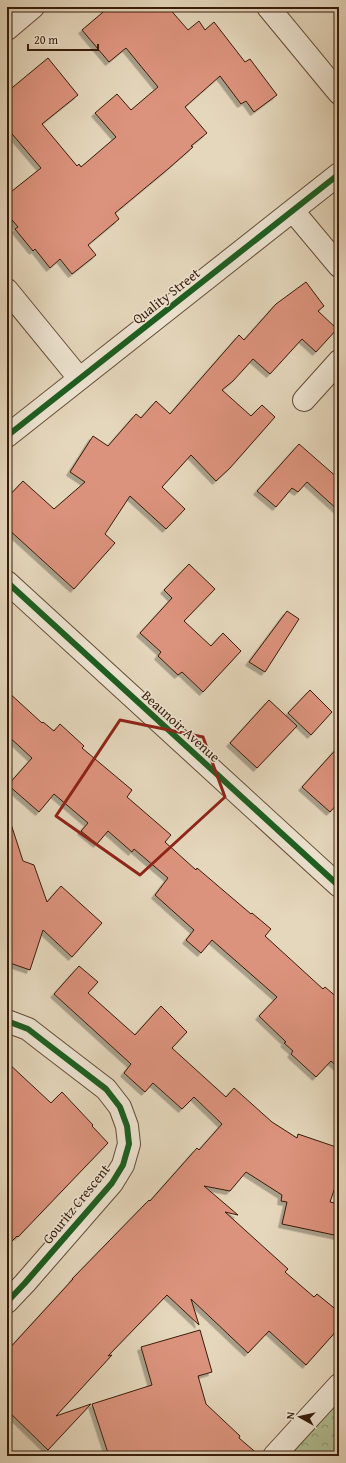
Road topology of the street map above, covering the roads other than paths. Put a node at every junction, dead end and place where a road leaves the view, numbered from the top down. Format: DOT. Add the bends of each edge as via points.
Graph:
graph roads {
  1 [pos="33,7"];
  2 [pos="268,7"];
  3 [pos="7,29"];
  4 [pos="339,93"];
  5 [pos="339,174"];
  6 [pos="293,211"];
  7 [pos="339,266"];
  8 [pos="7,290"];
  9 [pos="339,361"];
  10 [pos="79,378"];
  11 [pos="304,400"];
  12 [pos="7,436"];
  13 [pos="7,582"];
  14 [pos="339,886"];
  15 [pos="7,1021"];
  16 [pos="7,1302"];
  17 [pos="339,1385"];
  18 [pos="274,1456"];
  1 -- 3 [label="street"];
  2 -- 4 [label="street"];
  5 -- 6 [label="street, Quality Street"];
  6 -- 7 [label="street"];
  6 -- 10 [label="street, Quality Street"];
  8 -- 10 [label="street"];
  9 -- 11 [label="street"];
  10 -- 12 [label="street, Quality Street"];
  13 -- 14 [label="street, Beaunoir Avenue"];
  15 -- 16 [label="street, Gouritz Crescent" via="28,1029 106,1089 120,1107 127,1126 129,1144 123,1165 112,1183"];
  17 -- 18 [label="street"];
}
